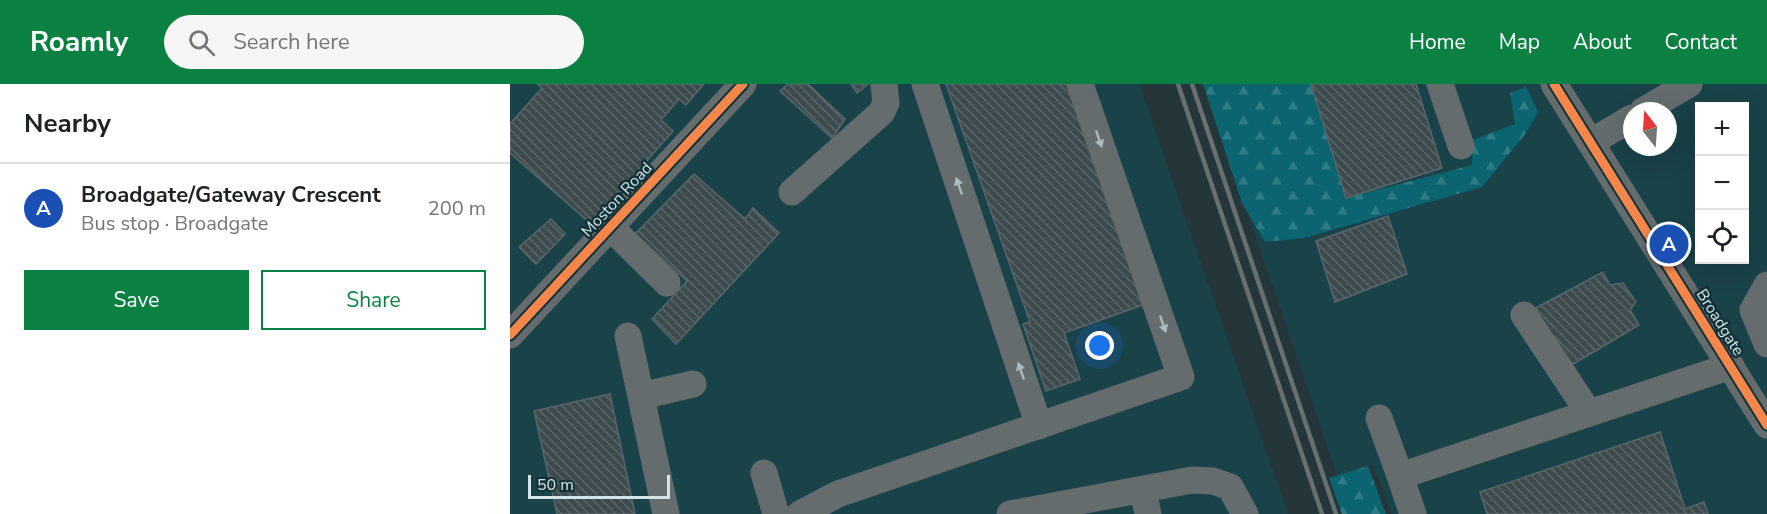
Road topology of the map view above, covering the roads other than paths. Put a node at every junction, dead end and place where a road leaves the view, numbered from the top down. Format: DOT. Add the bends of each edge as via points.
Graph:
graph roads {
  1 [pos="743,84"];
  2 [pos="884,84"];
  3 [pos="925,84"];
  4 [pos="1080,84"];
  5 [pos="1440,84"];
  6 [pos="1554,84"];
  7 [pos="1689,84"];
  8 [pos="1658,102"];
  9 [pos="1623,123"];
  10 [pos="1592,142"];
  11 [pos="1461,146"];
  12 [pos="792,192"];
  13 [pos="610,227"];
  14 [pos="668,283"];
  15 [pos="1767,285"];
  16 [pos="1524,315"];
  17 [pos="510,335"];
  18 [pos="628,336"];
  19 [pos="1767,344"];
  20 [pos="1731,366"];
  21 [pos="693,384"];
  22 [pos="641,396"];
  23 [pos="1589,413"];
  24 [pos="1379,418"];
  25 [pos="1767,424"];
  26 [pos="1040,426"];
  27 [pos="764,473"];
  28 [pos="1400,476"];
  29 [pos="1146,502"];
  30 [pos="666,514"];
  31 [pos="776,514"];
  32 [pos="800,514"];
  33 [pos="1010,514"];
  34 [pos="1245,514"];
  35 [pos="1413,514"];
  1 -- 13 [label="street, Moston Road"];
  2 -- 12 [label="street" via="886,103 881,113"];
  26 -- 3 [label="street, one-way"];
  4 -- 26 [label="street, one-way" via="1181,377"];
  5 -- 11 [label="street"];
  6 -- 10 [label="street, Broadgate"];
  7 -- 8 [label="street"];
  9 -- 10 [label="street"];
  10 -- 20 [label="street, Broadgate"];
  13 -- 14 [label="street"];
  13 -- 17 [label="street, Moston Road"];
  15 -- 19 [label="street" via="1753,310"];
  16 -- 23 [label="street"];
  18 -- 22 [label="street"];
  20 -- 23 [label="street"];
  20 -- 25 [label="street, Broadgate"];
  21 -- 22 [label="street"];
  22 -- 30 [label="street"];
  23 -- 28 [label="street"];
  24 -- 28 [label="street"];
  26 -- 32 [label="street" via="838,494"];
  27 -- 31 [label="street"];
  28 -- 35 [label="street"];
  29 -- 33 [label="street"];
  29 -- 34 [label="street" via="1192,480 1213,481 1230,487"];
}
